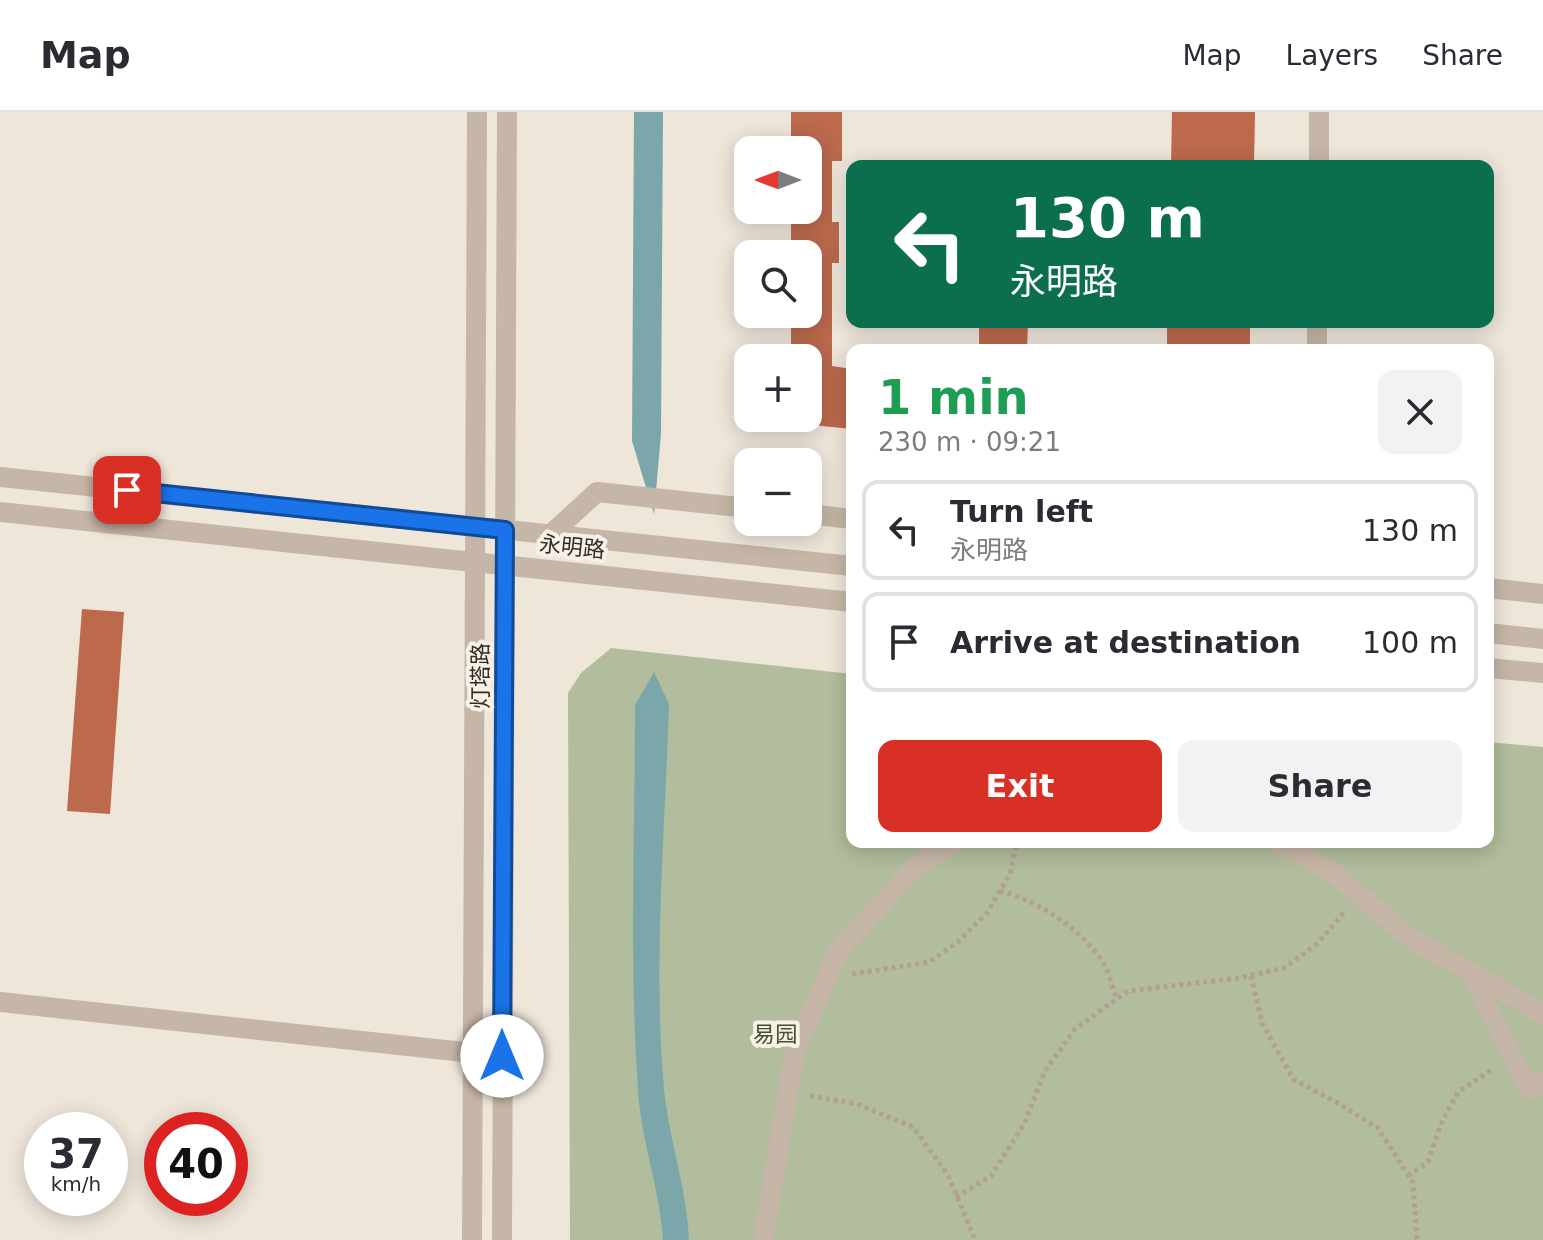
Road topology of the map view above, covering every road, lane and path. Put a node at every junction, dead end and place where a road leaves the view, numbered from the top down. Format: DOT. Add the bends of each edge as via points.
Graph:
graph roads {
  1 [pos="477,112"];
  2 [pos="507,112"];
  3 [pos="1319,112"];
  4 [pos="1319,160"];
  5 [pos="0,477"];
  6 [pos="734,507"];
  7 [pos="0,512"];
  8 [pos="822,516"];
  9 [pos="846,518"];
  10 [pos="475,527"];
  11 [pos="505,530"];
  12 [pos="550,535"];
  13 [pos="475,561"];
  14 [pos="504,564"];
  15 [pos="846,565"];
  16 [pos="1494,589"];
  17 [pos="1543,594"];
  18 [pos="846,601"];
  19 [pos="1494,634"];
  20 [pos="1543,639"];
  21 [pos="1494,669"];
  22 [pos="1543,673"];
  23 [pos="945,848"];
  24 [pos="1016,848"];
  25 [pos="1288,848"];
  26 [pos="1000,891"];
  27 [pos="1360,895"];
  28 [pos="1470,973"];
  29 [pos="827,976"];
  30 [pos="1251,976"];
  31 [pos="1117,999"];
  32 [pos="0,1002"];
  33 [pos="1543,1014"];
  34 [pos="473,1053"];
  35 [pos="1514,1060"];
  36 [pos="1543,1082"];
  37 [pos="787,1095"];
  38 [pos="1408,1176"];
  39 [pos="956,1197"];
  40 [pos="472,1240"];
  41 [pos="502,1240"];
  42 [pos="763,1240"];
  43 [pos="975,1240"];
  44 [pos="1417,1240"];
  1 -- 10 [label="street, 灯塔路"];
  2 -- 11 [label="street, 灯塔路"];
  3 -- 4 [label="street"];
  5 -- 10 [label="street, 永明路"];
  6 -- 12 [label="street" via="597,492"];
  7 -- 13 [label="street, 永明路"];
  8 -- 9 [label="street"];
  10 -- 11 [label="street, 永明路"];
  10 -- 13 [label="street, 灯塔路"];
  11 -- 12 [label="street, 永明路"];
  11 -- 14 [label="street, 灯塔路"];
  12 -- 15 [label="street, 永明路"];
  13 -- 14 [label="street, 永明路"];
  13 -- 34 [label="street, 灯塔路"];
  14 -- 18 [label="street, 永明路"];
  14 -- 41 [label="street, 灯塔路"];
  16 -- 17 [label="street"];
  19 -- 20 [label="street"];
  21 -- 22 [label="street"];
  23 -- 29 [label="street" via="917,865 838,951"];
  24 -- 26 [label="path"];
  25 -- 27 [label="street" via="1331,871"];
  26 -- 29 [label="path" via="959,941 929,962"];
  26 -- 31 [label="path" via="1020,896 1072,928 1101,960"];
  27 -- 28 [label="street" via="1410,938"];
  27 -- 30 [label="path" via="1317,944 1284,968"];
  28 -- 33 [label="street"];
  28 -- 35 [label="street"];
  29 -- 37 [label="street" via="794,1054"];
  30 -- 31 [label="path" via="1128,991"];
  30 -- 38 [label="path" via="1262,1023 1293,1079 1378,1128"];
  31 -- 39 [label="path" via="1075,1029 1045,1071 1024,1124 991,1176"];
  32 -- 34 [label="street"];
  34 -- 40 [label="street, 灯塔路"];
  35 -- 36 [label="street" via="1529,1089"];
  35 -- 38 [label="path" via="1458,1092 1428,1162"];
  37 -- 39 [label="path" via="857,1104 913,1127 948,1175"];
  37 -- 42 [label="street"];
  38 -- 44 [label="path"];
  39 -- 43 [label="path"];
}
